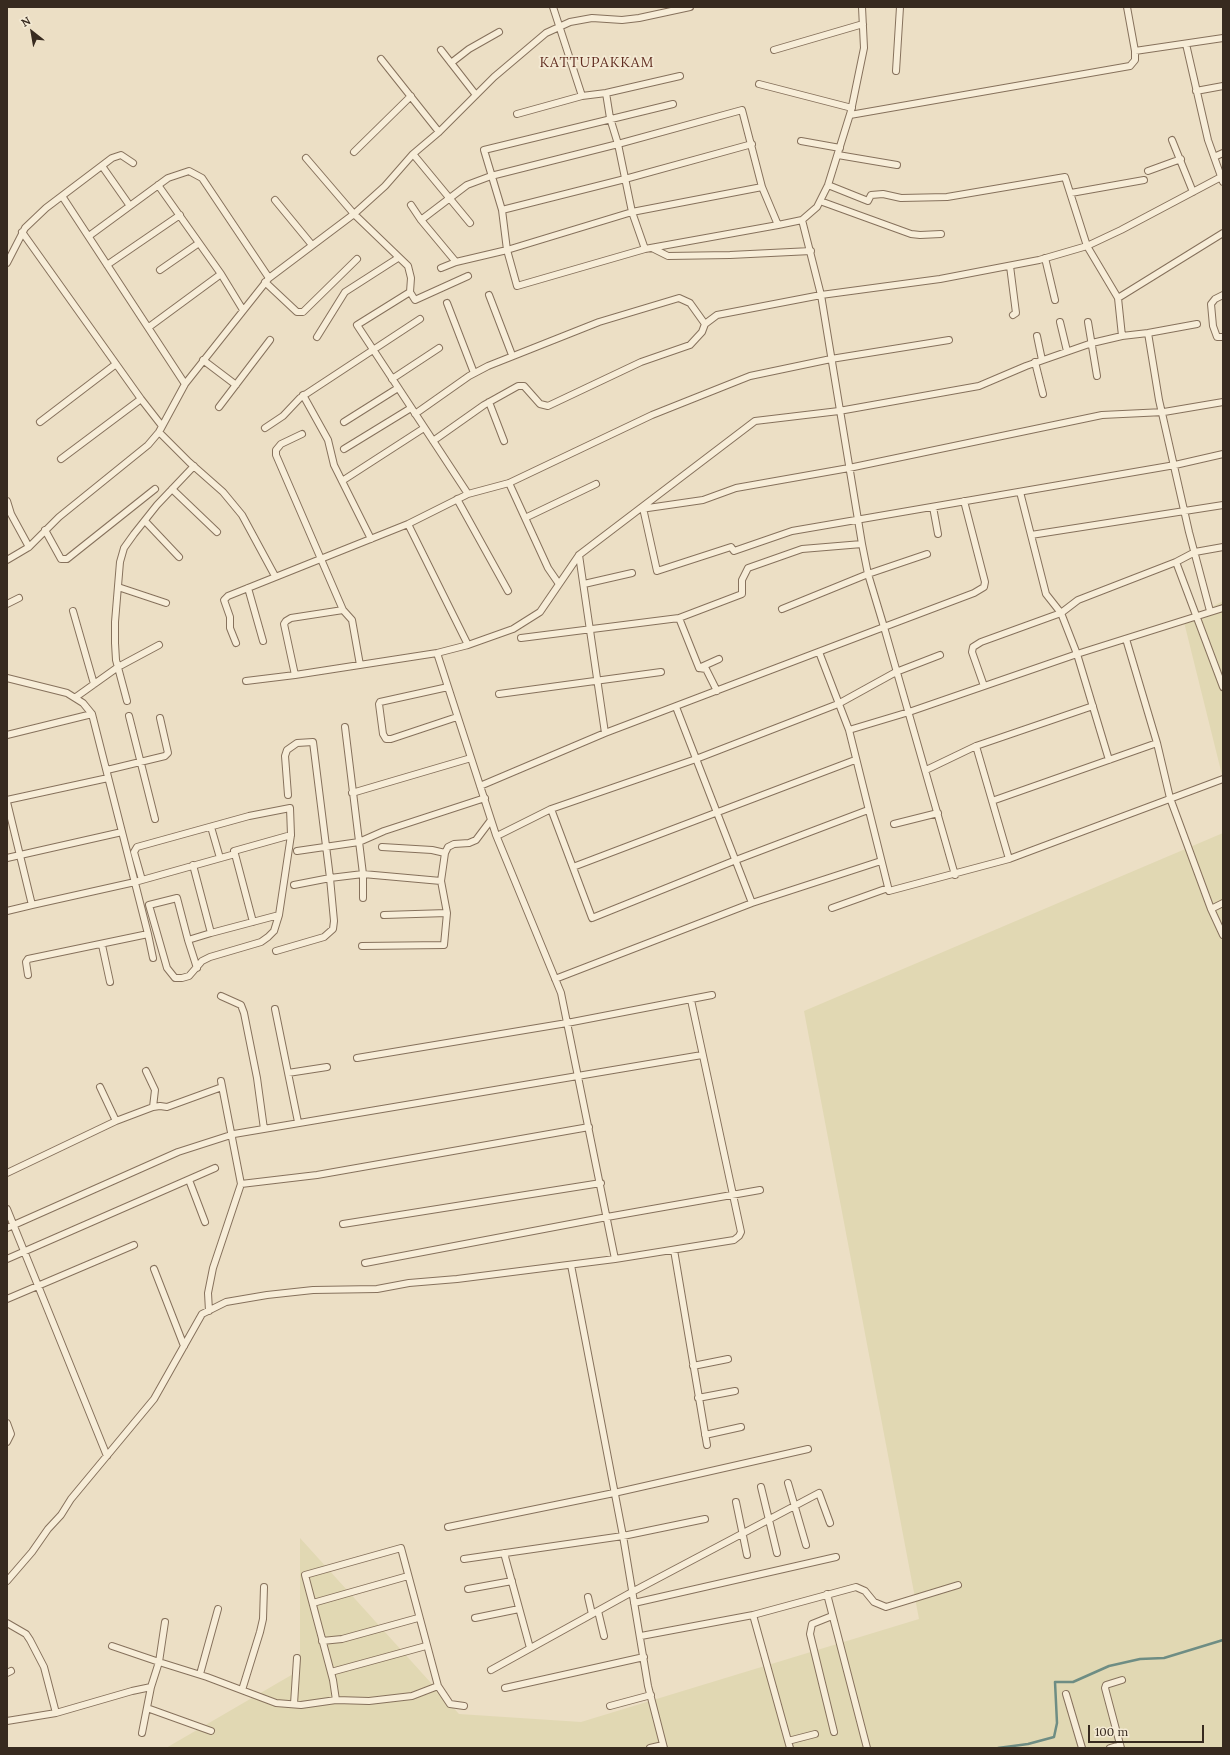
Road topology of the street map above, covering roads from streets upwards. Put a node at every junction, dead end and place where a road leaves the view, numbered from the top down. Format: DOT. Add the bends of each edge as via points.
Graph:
graph roads {
  1 [pos="553,7"];
  2 [pos="690,7"];
  3 [pos="862,7"];
  4 [pos="900,7"];
  5 [pos="1127,7"];
  6 [pos="672,9"];
  7 [pos="863,24"];
  8 [pos="560,26"];
  9 [pos="499,32"];
  10 [pos="1223,38"];
  11 [pos="1186,44"];
  12 [pos="441,50"];
  13 [pos="774,50"];
  14 [pos="1135,51"];
  15 [pos="381,59"];
  16 [pos="451,63"];
  17 [pos="896,71"];
  18 [pos="680,76"];
  19 [pos="759,84"];
  20 [pos="1223,86"];
  21 [pos="1196,91"];
  22 [pos="606,93"];
  23 [pos="476,95"];
  24 [pos="411,96"];
  25 [pos="582,96"];
  26 [pos="673,104"];
  27 [pos="852,108"];
  28 [pos="517,114"];
  29 [pos="850,115"];
  30 [pos="610,118"];
  31 [pos="439,132"];
  32 [pos="1172,140"];
  33 [pos="801,141"];
  34 [pos="618,144"];
  35 [pos="752,144"];
  36 [pos="840,148"];
  37 [pos="354,152"];
  38 [pos="1223,153"];
  39 [pos="414,154"];
  40 [pos="838,155"];
  41 [pos="1214,157"];
  42 [pos="306,158"];
  43 [pos="1181,159"];
  44 [pos="133,163"];
  45 [pos="897,164"];
  46 [pos="102,166"];
  47 [pos="1148,171"];
  48 [pos="492,176"];
  49 [pos="625,179"];
  50 [pos="1222,179"];
  51 [pos="1144,180"];
  52 [pos="158,185"];
  53 [pos="828,185"];
  54 [pos="762,187"];
  55 [pos="1193,192"];
  56 [pos="1071,193"];
  57 [pos="62,196"];
  58 [pos="450,198"];
  59 [pos="275,200"];
  60 [pos="820,201"];
  61 [pos="411,205"];
  62 [pos="130,206"];
  63 [pos="502,210"];
  64 [pos="632,212"];
  65 [pos="354,214"];
  66 [pos="180,215"];
  67 [pos="421,220"];
  68 [pos="802,220"];
  69 [pos="470,223"];
  70 [pos="778,225"];
  71 [pos="22,232"];
  72 [pos="942,234"];
  73 [pos="1223,234"];
  74 [pos="89,236"];
  75 [pos="199,243"];
  76 [pos="312,245"];
  77 [pos="1087,246"];
  78 [pos="652,248"];
  79 [pos="645,249"];
  80 [pos="508,250"];
  81 [pos="811,251"];
  82 [pos="357,258"];
  83 [pos="398,258"];
  84 [pos="1045,258"];
  85 [pos="456,262"];
  86 [pos="7,263"];
  87 [pos="107,265"];
  88 [pos="1010,266"];
  89 [pos="441,268"];
  90 [pos="160,270"];
  91 [pos="221,274"];
  92 [pos="468,276"];
  93 [pos="267,280"];
  94 [pos="410,292"];
  95 [pos="489,295"];
  96 [pos="1223,295"];
  97 [pos="820,296"];
  98 [pos="1118,298"];
  99 [pos="1055,300"];
  100 [pos="447,303"];
  101 [pos="243,310"];
  102 [pos="1013,315"];
  103 [pos="420,319"];
  104 [pos="1060,322"];
  105 [pos="1088,322"];
  106 [pos="705,324"];
  107 [pos="1197,324"];
  108 [pos="149,327"];
  109 [pos="1148,333"];
  110 [pos="1037,336"];
  111 [pos="1122,336"];
  112 [pos="317,337"];
  113 [pos="1223,337"];
  114 [pos="270,340"];
  115 [pos="949,340"];
  116 [pos="1092,343"];
  117 [pos="439,348"];
  118 [pos="373,350"];
  119 [pos="1066,351"];
  120 [pos="512,356"];
  121 [pos="832,359"];
  122 [pos="203,360"];
  123 [pos="1042,360"];
  124 [pos="1035,362"];
  125 [pos="116,364"];
  126 [pos="474,374"];
  127 [pos="1097,376"];
  128 [pos="392,379"];
  129 [pos="185,384"];
  130 [pos="236,385"];
  131 [pos="398,388"];
  132 [pos="1043,394"];
  133 [pos="303,395"];
  134 [pos="141,399"];
  135 [pos="489,402"];
  136 [pos="1223,402"];
  137 [pos="219,407"];
  138 [pos="411,408"];
  139 [pos="838,412"];
  140 [pos="1164,412"];
  141 [pos="415,414"];
  142 [pos="40,422"];
  143 [pos="344,422"];
  144 [pos="162,426"];
  145 [pos="265,428"];
  146 [pos="424,428"];
  147 [pos="159,432"];
  148 [pos="302,434"];
  149 [pos="433,441"];
  150 [pos="504,441"];
  151 [pos="344,450"];
  152 [pos="1223,454"];
  153 [pos="61,459"];
  154 [pos="1175,465"];
  155 [pos="194,466"];
  156 [pos="849,468"];
  157 [pos="342,481"];
  158 [pos="509,483"];
  159 [pos="596,484"];
  160 [pos="155,488"];
  161 [pos="172,489"];
  162 [pos="1020,492"];
  163 [pos="468,494"];
  164 [pos="457,499"];
  165 [pos="7,501"];
  166 [pos="964,502"];
  167 [pos="1223,505"];
  168 [pos="933,507"];
  169 [pos="641,509"];
  170 [pos="1185,512"];
  171 [pos="9,515"];
  172 [pos="525,518"];
  173 [pos="858,520"];
  174 [pos="144,521"];
  175 [pos="408,524"];
  176 [pos="45,530"];
  177 [pos="217,532"];
  178 [pos="938,534"];
  179 [pos="1031,534"];
  180 [pos="370,539"];
  181 [pos="862,544"];
  182 [pos="29,547"];
  183 [pos="1223,547"];
  184 [pos="1195,552"];
  185 [pos="927,554"];
  186 [pos="579,555"];
  187 [pos="179,557"];
  188 [pos="322,558"];
  189 [pos="7,560"];
  190 [pos="1176,562"];
  191 [pos="632,573"];
  192 [pos="868,574"];
  193 [pos="275,576"];
  194 [pos="559,584"];
  195 [pos="584,584"];
  196 [pos="118,587"];
  197 [pos="248,588"];
  198 [pos="508,591"];
  199 [pos="19,598"];
  200 [pos="166,603"];
  201 [pos="7,604"];
  202 [pos="1223,608"];
  203 [pos="782,609"];
  204 [pos="343,610"];
  205 [pos="73,611"];
  206 [pos="1210,611"];
  207 [pos="1061,613"];
  208 [pos="1196,616"];
  209 [pos="679,618"];
  210 [pos="884,627"];
  211 [pos="591,629"];
  212 [pos="521,638"];
  213 [pos="1126,639"];
  214 [pos="263,641"];
  215 [pos="236,643"];
  216 [pos="158,645"];
  217 [pos="468,645"];
  218 [pos="819,652"];
  219 [pos="437,653"];
  220 [pos="1077,654"];
  221 [pos="940,656"];
  222 [pos="719,659"];
  223 [pos="360,665"];
  224 [pos="1223,666"];
  225 [pos="118,667"];
  226 [pos="698,668"];
  227 [pos="1216,668"];
  228 [pos="661,672"];
  229 [pos="896,672"];
  230 [pos="295,676"];
  231 [pos="7,678"];
  232 [pos="246,681"];
  233 [pos="597,681"];
  234 [pos="94,684"];
  235 [pos="984,686"];
  236 [pos="448,687"];
  237 [pos="1223,687"];
  238 [pos="717,691"];
  239 [pos="499,694"];
  240 [pos="76,697"];
  241 [pos="128,700"];
  242 [pos="838,704"];
  243 [pos="1092,706"];
  244 [pos="676,707"];
  245 [pos="909,712"];
  246 [pos="92,714"];
  247 [pos="129,716"];
  248 [pos="458,717"];
  249 [pos="160,718"];
  250 [pos="345,727"];
  251 [pos="849,730"];
  252 [pos="605,733"];
  253 [pos="7,735"];
  254 [pos="1156,743"];
  255 [pos="976,746"];
  256 [pos="471,758"];
  257 [pos="696,758"];
  258 [pos="855,760"];
  259 [pos="1108,760"];
  260 [pos="140,762"];
  261 [pos="107,770"];
  262 [pos="926,770"];
  263 [pos="108,778"];
  264 [pos="1223,779"];
  265 [pos="480,786"];
  266 [pos="352,793"];
  267 [pos="288,795"];
  268 [pos="485,798"];
  269 [pos="1170,798"];
  270 [pos="7,801"];
  271 [pos="992,801"];
  272 [pos="551,809"];
  273 [pos="868,810"];
  274 [pos="717,812"];
  275 [pos="938,813"];
  276 [pos="156,819"];
  277 [pos="491,820"];
  278 [pos="894,824"];
  279 [pos="212,827"];
  280 [pos="122,832"];
  281 [pos="291,835"];
  282 [pos="498,836"];
  283 [pos="359,842"];
  284 [pos="382,847"];
  285 [pos="327,848"];
  286 [pos="297,851"];
  287 [pos="445,853"];
  288 [pos="235,854"];
  289 [pos="20,855"];
  290 [pos="7,858"];
  291 [pos="220,858"];
  292 [pos="1008,859"];
  293 [pos="736,860"];
  294 [pos="881,861"];
  295 [pos="193,865"];
  296 [pos="573,867"];
  297 [pos="363,874"];
  298 [pos="955,874"];
  299 [pos="330,878"];
  300 [pos="142,880"];
  301 [pos="441,881"];
  302 [pos="135,882"];
  303 [pos="294,885"];
  304 [pos="888,888"];
  305 [pos="363,898"];
  306 [pos="752,903"];
  307 [pos="1223,903"];
  308 [pos="32,905"];
  309 [pos="832,908"];
  310 [pos="1210,909"];
  311 [pos="7,911"];
  312 [pos="447,913"];
  313 [pos="279,915"];
  314 [pos="384,915"];
  315 [pos="253,922"];
  316 [pos="211,933"];
  317 [pos="148,934"];
  318 [pos="1223,935"];
  319 [pos="188,940"];
  320 [pos="102,945"];
  321 [pos="362,946"];
  322 [pos="276,952"];
  323 [pos="153,958"];
  324 [pos="197,968"];
  325 [pos="28,975"];
  326 [pos="555,979"];
  327 [pos="110,982"];
  328 [pos="712,995"];
  329 [pos="221,996"];
  330 [pos="691,1000"];
  331 [pos="275,1009"];
  332 [pos="567,1023"];
  333 [pos="702,1055"];
  334 [pos="357,1058"];
  335 [pos="327,1067"];
  336 [pos="146,1071"];
  337 [pos="288,1073"];
  338 [pos="578,1075"];
  339 [pos="100,1087"];
  340 [pos="153,1107"];
  341 [pos="116,1121"];
  342 [pos="298,1122"];
  343 [pos="589,1127"];
  344 [pos="264,1129"];
  345 [pos="232,1135"];
  346 [pos="215,1168"];
  347 [pos="7,1173"];
  348 [pos="189,1180"];
  349 [pos="601,1183"];
  350 [pos="241,1184"];
  351 [pos="760,1190"];
  352 [pos="733,1195"];
  353 [pos="7,1209"];
  354 [pos="607,1217"];
  355 [pos="206,1222"];
  356 [pos="343,1224"];
  357 [pos="14,1225"];
  358 [pos="7,1228"];
  359 [pos="134,1245"];
  360 [pos="674,1250"];
  361 [pos="24,1251"];
  362 [pos="7,1259"];
  363 [pos="615,1259"];
  364 [pos="365,1263"];
  365 [pos="571,1265"];
  366 [pos="154,1269"];
  367 [pos="38,1285"];
  368 [pos="7,1299"];
  369 [pos="209,1311"];
  370 [pos="184,1346"];
  371 [pos="728,1359"];
  372 [pos="693,1366"];
  373 [pos="735,1391"];
  374 [pos="698,1398"];
  375 [pos="7,1423"];
  376 [pos="741,1427"];
  377 [pos="705,1435"];
  378 [pos="7,1442"];
  379 [pos="707,1445"];
  380 [pos="808,1448"];
  381 [pos="107,1456"];
  382 [pos="788,1483"];
  383 [pos="761,1486"];
  384 [pos="614,1493"];
  385 [pos="736,1502"];
  386 [pos="794,1507"];
  387 [pos="705,1519"];
  388 [pos="768,1520"];
  389 [pos="830,1523"];
  390 [pos="448,1527"];
  391 [pos="743,1534"];
  392 [pos="623,1536"];
  393 [pos="806,1545"];
  394 [pos="504,1553"];
  395 [pos="777,1553"];
  396 [pos="747,1555"];
  397 [pos="836,1557"];
  398 [pos="464,1559"];
  399 [pos="408,1576"];
  400 [pos="512,1580"];
  401 [pos="7,1581"];
  402 [pos="958,1584"];
  403 [pos="264,1587"];
  404 [pos="468,1589"];
  405 [pos="632,1592"];
  406 [pos="827,1594"];
  407 [pos="588,1597"];
  408 [pos="313,1603"];
  409 [pos="634,1603"];
  410 [pos="218,1609"];
  411 [pos="519,1609"];
  412 [pos="598,1611"];
  413 [pos="592,1614"];
  414 [pos="753,1615"];
  415 [pos="832,1616"];
  416 [pos="418,1618"];
  417 [pos="475,1618"];
  418 [pos="165,1622"];
  419 [pos="7,1623"];
  420 [pos="604,1636"];
  421 [pos="641,1636"];
  422 [pos="322,1640"];
  423 [pos="112,1646"];
  424 [pos="426,1646"];
  425 [pos="530,1648"];
  426 [pos="644,1657"];
  427 [pos="297,1658"];
  428 [pos="159,1662"];
  429 [pos="491,1670"];
  430 [pos="331,1672"];
  431 [pos="200,1674"];
  432 [pos="1122,1680"];
  433 [pos="438,1686"];
  434 [pos="151,1687"];
  435 [pos="505,1688"];
  436 [pos="242,1690"];
  437 [pos="1066,1694"];
  438 [pos="651,1695"];
  439 [pos="336,1700"];
  440 [pos="294,1704"];
  441 [pos="464,1706"];
  442 [pos="610,1706"];
  443 [pos="147,1708"];
  444 [pos="56,1713"];
  445 [pos="7,1721"];
  446 [pos="211,1731"];
  447 [pos="834,1732"];
  448 [pos="142,1733"];
  449 [pos="815,1734"];
  450 [pos="789,1745"];
  451 [pos="1121,1746"];
  452 [pos="664,1747"];
  453 [pos="650,1748"];
  454 [pos="867,1748"];
  455 [pos="1082,1748"];
  456 [pos="1110,1748"];
  1 -- 8 [label="street"];
  2 -- 6 [label="street"];
  3 -- 7 [label="street"];
  4 -- 17 [label="street"];
  5 -- 14 [label="street"];
  6 -- 8 [label="street" via="639,18 592,18"];
  7 -- 13 [label="street"];
  7 -- 27 [label="street" via="864,48"];
  8 -- 23 [label="street" via="546,33 522,52"];
  8 -- 25 [label="street"];
  9 -- 16 [label="street"];
  10 -- 11 [label="street"];
  11 -- 14 [label="street"];
  11 -- 21 [label="street"];
  12 -- 16 [label="street"];
  14 -- 29 [label="street" via="1135,60 1130,66"];
  15 -- 24 [label="street"];
  16 -- 23 [label="street"];
  18 -- 22 [label="street"];
  19 -- 27 [label="street"];
  20 -- 21 [label="street"];
  21 -- 41 [label="street"];
  22 -- 25 [label="street"];
  22 -- 30 [label="street"];
  23 -- 31 [label="street"];
  24 -- 31 [label="street"];
  24 -- 37 [label="street"];
  25 -- 28 [label="street"];
  26 -- 30 [label="street"];
  27 -- 29 [label="street"];
  29 -- 36 [label="street"];
  30 -- 34 [label="street"];
  30 -- 48 [label="street" via="484,150"];
  31 -- 39 [label="street"];
  32 -- 43 [label="street"];
  33 -- 36 [label="street"];
  34 -- 35 [label="street" via="742,110"];
  34 -- 48 [label="street"];
  34 -- 49 [label="street"];
  35 -- 49 [label="street"];
  35 -- 54 [label="street"];
  36 -- 40 [label="street"];
  38 -- 41 [label="street"];
  39 -- 58 [label="street"];
  39 -- 65 [label="street" via="385,186"];
  40 -- 45 [label="street"];
  40 -- 53 [label="street"];
  41 -- 50 [label="street"];
  42 -- 65 [label="street"];
  43 -- 47 [label="street"];
  43 -- 55 [label="street"];
  44 -- 46 [label="street" via="121,155"];
  46 -- 57 [label="street"];
  46 -- 62 [label="street"];
  48 -- 58 [label="street" via="467,185"];
  48 -- 63 [label="street"];
  49 -- 63 [label="street"];
  49 -- 64 [label="street"];
  50 -- 55 [label="street"];
  51 -- 56 [label="street"];
  52 -- 62 [label="street"];
  52 -- 66 [label="street"];
  52 -- 93 [label="street" via="189,171 202,178"];
  53 -- 56 [label="street" via="868,201 871,195 883,194 901,198 947,197 1065,177"];
  53 -- 60 [label="street"];
  54 -- 64 [label="street"];
  54 -- 70 [label="street"];
  55 -- 77 [label="street" via="1137,223"];
  56 -- 77 [label="street"];
  57 -- 71 [label="street"];
  57 -- 74 [label="street"];
  58 -- 67 [label="street"];
  58 -- 69 [label="street"];
  59 -- 76 [label="street"];
  60 -- 68 [label="street"];
  60 -- 72 [label="street" via="911,234"];
  61 -- 67 [label="street"];
  62 -- 74 [label="street"];
  63 -- 80 [label="street"];
  64 -- 79 [label="street"];
  64 -- 80 [label="street"];
  65 -- 76 [label="street"];
  65 -- 83 [label="street"];
  66 -- 75 [label="street"];
  66 -- 87 [label="street"];
  67 -- 85 [label="street"];
  68 -- 70 [label="street"];
  68 -- 81 [label="street"];
  70 -- 78 [label="street"];
  71 -- 86 [label="street"];
  71 -- 125 [label="street"];
  73 -- 98 [label="street"];
  74 -- 87 [label="street"];
  75 -- 90 [label="street"];
  75 -- 91 [label="street"];
  76 -- 93 [label="street"];
  77 -- 84 [label="street"];
  77 -- 98 [label="street"];
  78 -- 79 [label="street"];
  78 -- 81 [label="street" via="668,256"];
  79 -- 80 [label="street" via="517,286"];
  80 -- 85 [label="street"];
  81 -- 97 [label="street"];
  82 -- 93 [label="street" via="303,312 297,312"];
  83 -- 94 [label="street" via="411,272"];
  83 -- 112 [label="street" via="345,292"];
  84 -- 88 [label="street"];
  84 -- 99 [label="street"];
  85 -- 89 [label="street"];
  87 -- 108 [label="street"];
  88 -- 97 [label="street"];
  88 -- 102 [label="street" via="1016,313"];
  91 -- 101 [label="street"];
  91 -- 108 [label="street"];
  92 -- 94 [label="street" via="415,300"];
  93 -- 101 [label="street"];
  94 -- 118 [label="street" via="358,325"];
  95 -- 120 [label="street"];
  96 -- 113 [label="street" via="1211,304 1217,337"];
  97 -- 106 [label="street" via="717,315"];
  97 -- 121 [label="street"];
  98 -- 111 [label="street"];
  100 -- 126 [label="street"];
  101 -- 122 [label="street"];
  103 -- 118 [label="street"];
  104 -- 119 [label="street"];
  105 -- 116 [label="street"];
  106 -- 120 [label="street" via="690,303 679,298 599,322"];
  106 -- 135 [label="street" via="702,332 690,345 641,362 548,406 540,404 524,386 509,390"];
  107 -- 109 [label="street"];
  108 -- 129 [label="street"];
  109 -- 111 [label="street"];
  109 -- 140 [label="street"];
  110 -- 123 [label="street"];
  111 -- 116 [label="street"];
  114 -- 130 [label="street"];
  115 -- 121 [label="street"];
  116 -- 119 [label="street"];
  116 -- 127 [label="street"];
  117 -- 128 [label="street"];
  118 -- 128 [label="street"];
  118 -- 133 [label="street"];
  119 -- 123 [label="street"];
  120 -- 126 [label="street"];
  121 -- 139 [label="street"];
  121 -- 158 [label="street" via="750,376 652,415"];
  122 -- 129 [label="street"];
  122 -- 130 [label="street"];
  123 -- 124 [label="street"];
  124 -- 132 [label="street"];
  124 -- 139 [label="street" via="979,386"];
  125 -- 134 [label="street"];
  125 -- 142 [label="street"];
  126 -- 141 [label="street"];
  128 -- 131 [label="street"];
  129 -- 144 [label="street"];
  130 -- 137 [label="street"];
  131 -- 138 [label="street"];
  131 -- 143 [label="street"];
  133 -- 145 [label="street" via="283,416"];
  133 -- 157 [label="street" via="328,440 334,465"];
  134 -- 144 [label="street"];
  134 -- 153 [label="street"];
  135 -- 149 [label="street"];
  135 -- 150 [label="street"];
  136 -- 140 [label="street"];
  138 -- 141 [label="street"];
  138 -- 151 [label="street"];
  139 -- 156 [label="street"];
  139 -- 169 [label="street" via="755,421"];
  140 -- 154 [label="street"];
  140 -- 156 [label="street" via="1102,415"];
  141 -- 146 [label="street"];
  144 -- 147 [label="street"];
  146 -- 149 [label="street"];
  146 -- 157 [label="street"];
  147 -- 155 [label="street"];
  147 -- 176 [label="street" via="148,445"];
  148 -- 188 [label="street" via="281,444 276,450 276,455"];
  149 -- 163 [label="street"];
  152 -- 154 [label="street"];
  154 -- 162 [label="street"];
  154 -- 170 [label="street"];
  155 -- 161 [label="street"];
  155 -- 193 [label="street" via="223,492 242,515"];
  156 -- 169 [label="street" via="736,488 703,500"];
  156 -- 173 [label="street"];
  157 -- 180 [label="street"];
  158 -- 163 [label="street"];
  158 -- 172 [label="street"];
  159 -- 172 [label="street"];
  160 -- 176 [label="street" via="67,559 61,559"];
  161 -- 174 [label="street"];
  161 -- 177 [label="street"];
  162 -- 166 [label="street"];
  162 -- 179 [label="street"];
  163 -- 164 [label="street"];
  164 -- 175 [label="street"];
  164 -- 198 [label="street"];
  165 -- 171 [label="street"];
  166 -- 168 [label="street"];
  166 -- 210 [label="street" via="986,582 984,587"];
  167 -- 170 [label="street"];
  168 -- 173 [label="street"];
  168 -- 178 [label="street"];
  169 -- 173 [label="street" via="657,571 731,547 734,551 792,532"];
  169 -- 186 [label="street"];
  170 -- 179 [label="street"];
  170 -- 184 [label="street"];
  171 -- 182 [label="street"];
  172 -- 194 [label="street" via="548,568"];
  173 -- 181 [label="street"];
  174 -- 187 [label="street"];
  174 -- 196 [label="street" via="124,548"];
  175 -- 180 [label="street"];
  175 -- 217 [label="street"];
  176 -- 182 [label="street"];
  179 -- 207 [label="street" via="1046,594"];
  180 -- 188 [label="street"];
  181 -- 192 [label="street"];
  181 -- 209 [label="street" via="802,549 748,568 742,580 742,594"];
  182 -- 189 [label="street"];
  183 -- 184 [label="street"];
  184 -- 190 [label="street"];
  184 -- 206 [label="street"];
  185 -- 192 [label="street"];
  186 -- 194 [label="street"];
  186 -- 195 [label="street"];
  188 -- 193 [label="street"];
  188 -- 204 [label="street"];
  190 -- 207 [label="street" via="1078,600"];
  190 -- 208 [label="street"];
  191 -- 195 [label="street"];
  192 -- 203 [label="street"];
  192 -- 210 [label="street"];
  193 -- 197 [label="street"];
  194 -- 217 [label="street" via="540,612 513,629"];
  195 -- 211 [label="street"];
  196 -- 200 [label="street"];
  196 -- 225 [label="street" via="115,629"];
  197 -- 214 [label="street"];
  197 -- 215 [label="street" via="224,600"];
  199 -- 201 [label="street"];
  202 -- 206 [label="street"];
  204 -- 223 [label="street" via="352,620"];
  204 -- 230 [label="street" via="286,621 284,624"];
  205 -- 234 [label="street"];
  206 -- 208 [label="street"];
  207 -- 220 [label="street"];
  207 -- 235 [label="street" via="973,647 972,652"];
  208 -- 213 [label="street"];
  208 -- 227 [label="street"];
  209 -- 211 [label="street"];
  209 -- 226 [label="street"];
  210 -- 218 [label="street"];
  210 -- 229 [label="street"];
  211 -- 212 [label="street"];
  211 -- 233 [label="street"];
  213 -- 220 [label="street"];
  213 -- 254 [label="street"];
  216 -- 225 [label="street"];
  217 -- 219 [label="street"];
  218 -- 238 [label="street"];
  218 -- 242 [label="street"];
  219 -- 223 [label="street"];
  219 -- 236 [label="street"];
  220 -- 235 [label="street"];
  220 -- 243 [label="street"];
  221 -- 229 [label="street"];
  222 -- 226 [label="street"];
  223 -- 230 [label="street"];
  224 -- 227 [label="street"];
  225 -- 234 [label="street"];
  225 -- 241 [label="street"];
  226 -- 238 [label="street" via="706,669"];
  227 -- 237 [label="street"];
  228 -- 233 [label="street"];
  229 -- 242 [label="street"];
  229 -- 245 [label="street"];
  230 -- 232 [label="street"];
  231 -- 240 [label="street" via="67,692"];
  233 -- 239 [label="street"];
  233 -- 252 [label="street"];
  234 -- 240 [label="street"];
  235 -- 245 [label="street"];
  236 -- 248 [label="street"];
  236 -- 248 [label="street" via="380,702 383,734 386,739 391,740"];
  238 -- 244 [label="street"];
  240 -- 246 [label="street"];
  242 -- 251 [label="street"];
  242 -- 257 [label="street"];
  243 -- 255 [label="street"];
  243 -- 259 [label="street"];
  244 -- 252 [label="street"];
  244 -- 257 [label="street"];
  245 -- 251 [label="street"];
  245 -- 262 [label="street"];
  246 -- 253 [label="street"];
  246 -- 261 [label="street"];
  247 -- 260 [label="street"];
  248 -- 256 [label="street"];
  249 -- 260 [label="street" via="168,753 160,758"];
  250 -- 266 [label="street"];
  251 -- 258 [label="street"];
  252 -- 265 [label="street"];
  254 -- 259 [label="street"];
  254 -- 269 [label="street"];
  255 -- 262 [label="street"];
  255 -- 271 [label="street"];
  256 -- 265 [label="street"];
  256 -- 266 [label="street"];
  257 -- 272 [label="street"];
  257 -- 274 [label="street"];
  258 -- 273 [label="street"];
  258 -- 274 [label="street"];
  259 -- 271 [label="street"];
  260 -- 261 [label="street"];
  260 -- 276 [label="street"];
  261 -- 263 [label="street"];
  262 -- 275 [label="street"];
  263 -- 270 [label="street"];
  263 -- 280 [label="street"];
  264 -- 269 [label="street"];
  265 -- 268 [label="street"];
  266 -- 283 [label="street"];
  267 -- 285 [label="street" via="285,761 287,750 297,743 313,742"];
  268 -- 277 [label="street"];
  268 -- 283 [label="street"];
  269 -- 292 [label="street"];
  269 -- 310 [label="street"];
  270 -- 289 [label="street"];
  271 -- 292 [label="street"];
  272 -- 282 [label="street"];
  272 -- 296 [label="street"];
  273 -- 293 [label="street"];
  273 -- 294 [label="street"];
  274 -- 293 [label="street"];
  274 -- 296 [label="street"];
  275 -- 278 [label="street"];
  275 -- 298 [label="street"];
  277 -- 282 [label="street"];
  277 -- 287 [label="street" via="476,840 454,844 448,847"];
  279 -- 281 [label="street" via="248,816 290,808"];
  279 -- 291 [label="street"];
  279 -- 300 [label="street" via="137,847 134,852"];
  280 -- 289 [label="street"];
  280 -- 302 [label="street"];
  281 -- 288 [label="street" via="234,850"];
  281 -- 313 [label="street"];
  282 -- 326 [label="street"];
  283 -- 285 [label="street"];
  283 -- 297 [label="street"];
  284 -- 287 [label="street"];
  285 -- 286 [label="street"];
  285 -- 299 [label="street"];
  287 -- 301 [label="street"];
  288 -- 291 [label="street"];
  288 -- 315 [label="street"];
  289 -- 290 [label="street"];
  289 -- 308 [label="street"];
  291 -- 295 [label="street"];
  292 -- 298 [label="street"];
  293 -- 296 [label="street" via="592,918"];
  293 -- 306 [label="street"];
  294 -- 304 [label="street"];
  294 -- 306 [label="street"];
  295 -- 300 [label="street"];
  295 -- 316 [label="street"];
  297 -- 299 [label="street"];
  297 -- 301 [label="street"];
  297 -- 305 [label="street"];
  298 -- 304 [label="street" via="889,891"];
  299 -- 303 [label="street"];
  299 -- 322 [label="street" via="333,929 329,934"];
  300 -- 302 [label="street"];
  301 -- 312 [label="street"];
  302 -- 308 [label="street"];
  302 -- 317 [label="street"];
  304 -- 309 [label="street"];
  306 -- 326 [label="street"];
  307 -- 310 [label="street"];
  308 -- 311 [label="street"];
  310 -- 318 [label="street"];
  312 -- 314 [label="street"];
  312 -- 321 [label="street" via="444,945"];
  313 -- 315 [label="street"];
  313 -- 324 [label="street" via="274,931 261,942 210,957 202,961"];
  315 -- 316 [label="street"];
  316 -- 319 [label="street"];
  317 -- 320 [label="street"];
  317 -- 323 [label="street"];
  319 -- 324 [label="street"];
  319 -- 324 [label="street" via="177,898 149,905 171,974 175,978 182,978 189,976"];
  320 -- 325 [label="street" via="28,959"];
  320 -- 327 [label="street"];
  326 -- 332 [label="street" via="561,993"];
  328 -- 330 [label="street"];
  329 -- 344 [label="street" via="241,1005 244,1013"];
  330 -- 332 [label="street"];
  330 -- 333 [label="street"];
  331 -- 337 [label="street"];
  332 -- 334 [label="street"];
  332 -- 338 [label="street"];
  333 -- 338 [label="street"];
  333 -- 352 [label="street"];
  335 -- 337 [label="street"];
  336 -- 340 [label="street" via="155,1090"];
  337 -- 342 [label="street"];
  338 -- 342 [label="street"];
  338 -- 343 [label="street"];
  339 -- 341 [label="street"];
  340 -- 341 [label="street"];
  340 -- 345 [label="street" via="167,1108 221,1084"];
  341 -- 347 [label="street"];
  342 -- 344 [label="street"];
  343 -- 349 [label="street"];
  343 -- 350 [label="street" via="317,1175"];
  344 -- 345 [label="street"];
  345 -- 350 [label="street"];
  345 -- 357 [label="street" via="178,1152"];
  346 -- 348 [label="street"];
  348 -- 355 [label="street"];
  348 -- 361 [label="street"];
  349 -- 354 [label="street"];
  349 -- 356 [label="street"];
  350 -- 369 [label="street" via="213,1268 208,1293"];
  351 -- 352 [label="street"];
  352 -- 354 [label="street"];
  352 -- 360 [label="street" via="741,1232 739,1236 734,1240"];
  353 -- 357 [label="street"];
  354 -- 363 [label="street"];
  354 -- 364 [label="street"];
  357 -- 358 [label="street"];
  357 -- 361 [label="street"];
  359 -- 367 [label="street"];
  360 -- 363 [label="street"];
  360 -- 372 [label="street"];
  361 -- 362 [label="street"];
  361 -- 367 [label="street"];
  363 -- 365 [label="street"];
  365 -- 369 [label="street" via="409,1283 377,1289 313,1290 267,1295 226,1302"];
  365 -- 384 [label="street"];
  366 -- 370 [label="street"];
  367 -- 368 [label="street"];
  367 -- 381 [label="street"];
  369 -- 370 [label="street" via="202,1314"];
  370 -- 381 [label="street" via="154,1399"];
  371 -- 372 [label="street"];
  372 -- 374 [label="street"];
  373 -- 374 [label="street"];
  374 -- 377 [label="street"];
  375 -- 378 [label="street" via="11,1434"];
  376 -- 377 [label="street"];
  377 -- 379 [label="street"];
  380 -- 384 [label="street"];
  381 -- 401 [label="street"];
  382 -- 386 [label="street"];
  383 -- 388 [label="street"];
  384 -- 390 [label="street"];
  384 -- 392 [label="street"];
  385 -- 391 [label="street"];
  386 -- 388 [label="street"];
  386 -- 389 [label="street" via="819,1493"];
  386 -- 393 [label="street"];
  387 -- 392 [label="street"];
  388 -- 391 [label="street"];
  388 -- 395 [label="street"];
  391 -- 396 [label="street"];
  391 -- 405 [label="street"];
  392 -- 394 [label="street"];
  392 -- 405 [label="street"];
  394 -- 398 [label="street"];
  394 -- 400 [label="street"];
  397 -- 409 [label="street"];
  399 -- 408 [label="street"];
  399 -- 408 [label="street" via="401,1548 305,1575"];
  399 -- 416 [label="street"];
  400 -- 404 [label="street"];
  400 -- 411 [label="street"];
  402 -- 406 [label="street" via="886,1607 874,1602 865,1591 856,1587"];
  403 -- 436 [label="street" via="263,1619"];
  405 -- 409 [label="street"];
  405 -- 412 [label="street"];
  406 -- 414 [label="street"];
  406 -- 415 [label="street"];
  407 -- 413 [label="street"];
  408 -- 422 [label="street"];
  409 -- 421 [label="street"];
  410 -- 431 [label="street"];
  411 -- 417 [label="street"];
  411 -- 425 [label="street"];
  412 -- 413 [label="street"];
  412 -- 420 [label="street"];
  413 -- 425 [label="street"];
  414 -- 421 [label="street"];
  414 -- 450 [label="street"];
  415 -- 447 [label="street" via="812,1624 810,1634"];
  415 -- 454 [label="street"];
  416 -- 422 [label="street" via="342,1639"];
  416 -- 424 [label="street"];
  418 -- 428 [label="street"];
  419 -- 444 [label="street" via="26,1634 30,1640 44,1667"];
  421 -- 426 [label="street"];
  422 -- 430 [label="street"];
  423 -- 428 [label="street"];
  424 -- 430 [label="street"];
  424 -- 433 [label="street"];
  425 -- 429 [label="street"];
  426 -- 435 [label="street"];
  426 -- 438 [label="street"];
  427 -- 440 [label="street"];
  428 -- 431 [label="street"];
  428 -- 434 [label="street"];
  430 -- 439 [label="street"];
  431 -- 436 [label="street"];
  432 -- 451 [label="street" via="1106,1685 1105,1688"];
  433 -- 439 [label="street" via="412,1696 369,1701"];
  433 -- 441 [label="street" via="450,1704"];
  434 -- 443 [label="street"];
  434 -- 444 [label="street"];
  436 -- 440 [label="street" via="276,1703"];
  437 -- 455 [label="street"];
  438 -- 442 [label="street"];
  438 -- 452 [label="street"];
  439 -- 440 [label="street"];
  443 -- 446 [label="street"];
  443 -- 448 [label="street"];
  444 -- 445 [label="street"];
  449 -- 450 [label="street"];
  451 -- 456 [label="street"];
  452 -- 453 [label="street"];
}
